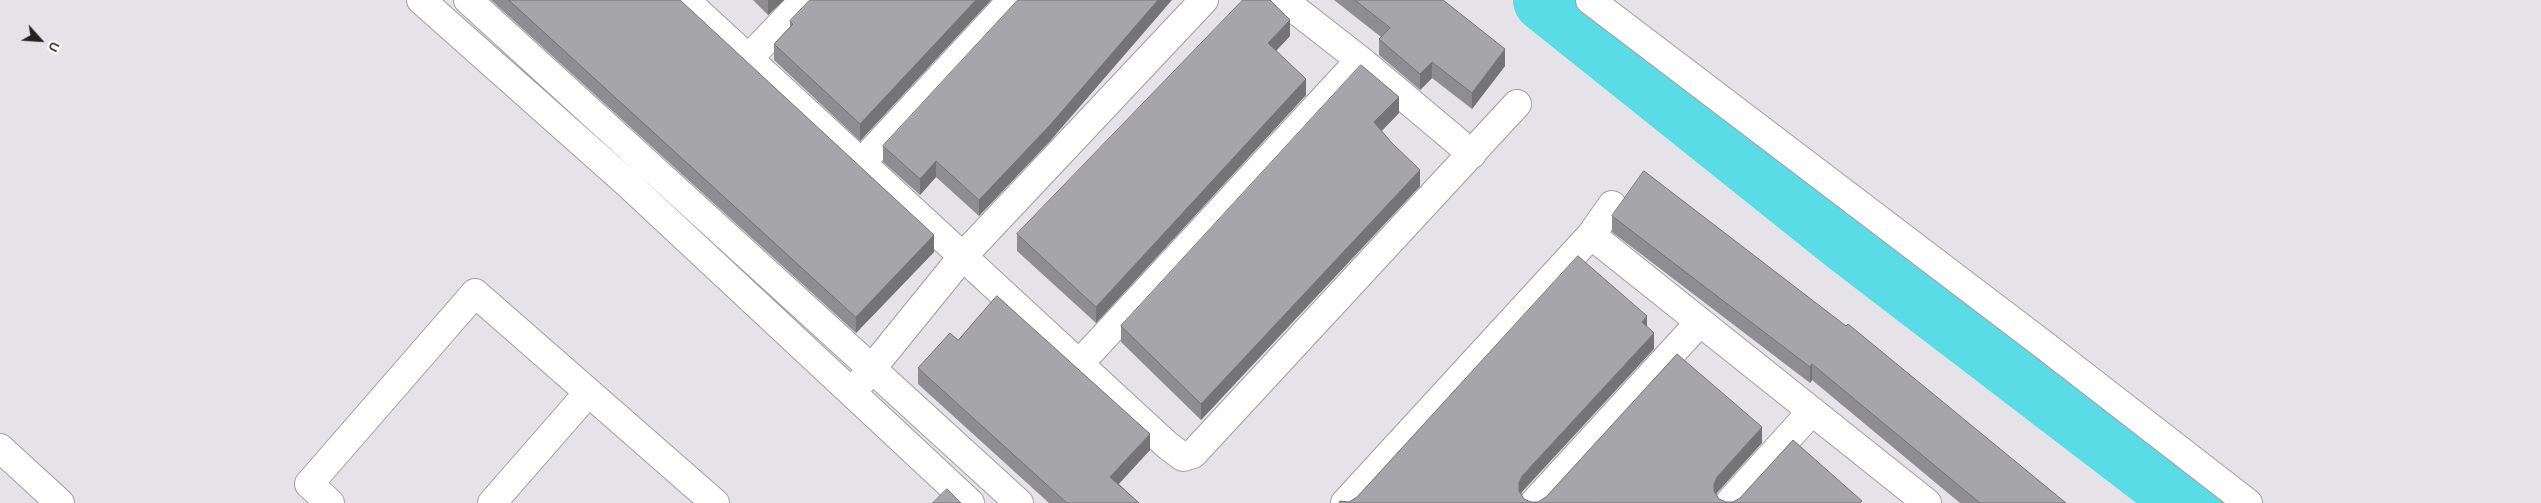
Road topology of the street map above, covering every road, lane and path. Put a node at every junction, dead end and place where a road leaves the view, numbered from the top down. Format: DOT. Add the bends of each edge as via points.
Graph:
graph roads {
  1 [pos="421,0"];
  2 [pos="468,0"];
  3 [pos="685,0"];
  4 [pos="804,0"];
  5 [pos="1012,0"];
  6 [pos="1204,0"];
  7 [pos="1283,0"];
  8 [pos="1590,0"];
  9 [pos="748,59"];
  10 [pos="1360,60"];
  11 [pos="1517,104"];
  12 [pos="1472,154"];
  13 [pos="861,163"];
  14 [pos="1612,205"];
  15 [pos="1590,235"];
  16 [pos="963,256"];
  17 [pos="1700,322"];
  18 [pos="1079,364"];
  19 [pos="871,370"];
  20 [pos="588,392"];
  21 [pos="852,393"];
  22 [pos="1812,411"];
  23 [pos="0,448"];
  24 [pos="1922,501"];
  25 [pos="60,503"];
  26 [pos="330,503"];
  27 [pos="492,503"];
  28 [pos="714,503"];
  29 [pos="970,503"];
  30 [pos="1019,503"];
  31 [pos="1345,503"];
  32 [pos="1534,503"];
  33 [pos="1729,503"];
  34 [pos="2248,503"];
  1 -- 21 [label="street" via="627,183"];
  2 -- 19 [label="street"];
  3 -- 9 [label="street"];
  4 -- 9 [label="street"];
  5 -- 13 [label="street"];
  6 -- 16 [label="street"];
  7 -- 10 [label="street"];
  8 -- 34 [label="street"];
  9 -- 13 [label="street"];
  10 -- 12 [label="street"];
  10 -- 18 [label="street"];
  11 -- 12 [label="street"];
  12 -- 18 [label="street" via="1190,456 1183,457 1175,452"];
  13 -- 16 [label="street"];
  14 -- 15 [label="street"];
  15 -- 17 [label="street"];
  15 -- 31 [label="street"];
  16 -- 18 [label="street"];
  16 -- 19 [label="street"];
  17 -- 22 [label="street"];
  17 -- 32 [label="street"];
  19 -- 21 [label="street"];
  19 -- 30 [label="street"];
  20 -- 26 [label="street" via="475,294 309,484"];
  20 -- 27 [label="street"];
  20 -- 28 [label="street"];
  21 -- 29 [label="street"];
  22 -- 24 [label="street"];
  22 -- 33 [label="street"];
  23 -- 25 [label="street"];
}
